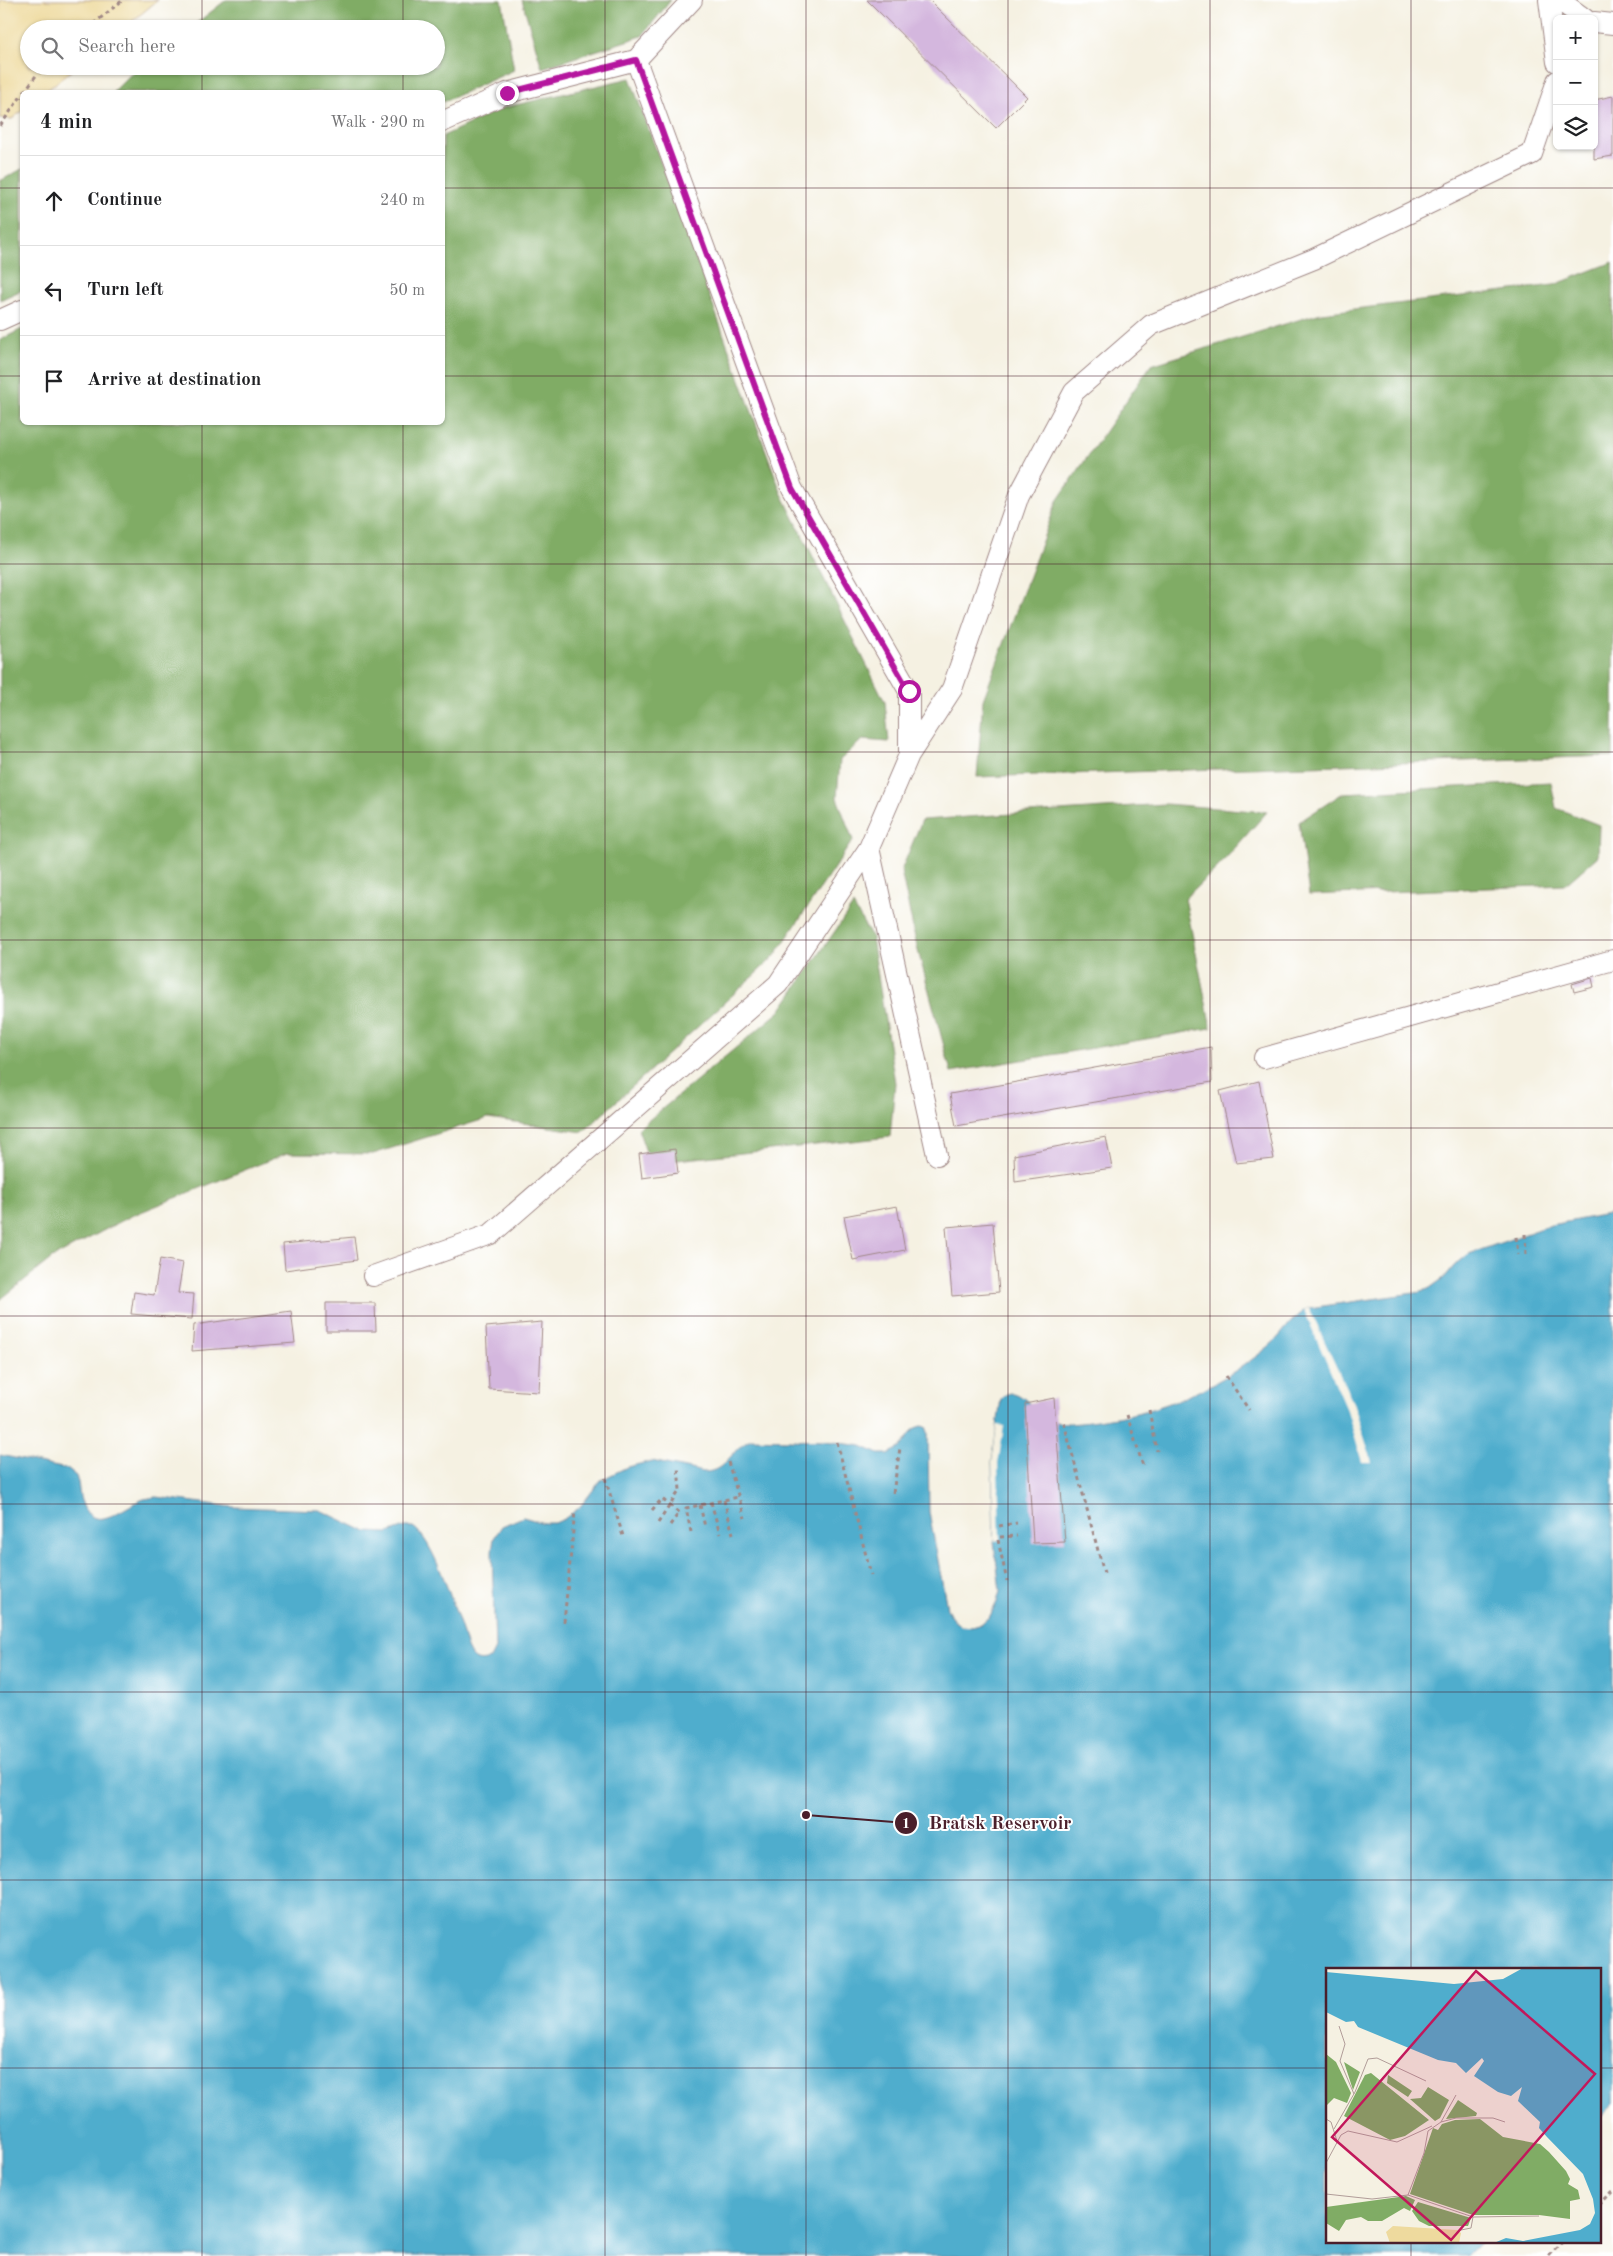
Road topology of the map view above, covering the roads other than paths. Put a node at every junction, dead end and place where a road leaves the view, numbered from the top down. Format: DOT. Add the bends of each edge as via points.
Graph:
graph roads {
  1 [pos="692,0"];
  2 [pos="1549,0"];
  3 [pos="1559,0"];
  4 [pos="1580,15"];
  5 [pos="1598,22"];
  6 [pos="1613,24"];
  7 [pos="636,60"];
  8 [pos="1557,60"];
  9 [pos="1553,93"];
  10 [pos="445,121"];
  11 [pos="20,311"];
  12 [pos="0,320"];
  13 [pos="909,755"];
  14 [pos="869,848"];
  15 [pos="1613,960"];
  16 [pos="1264,1058"];
  17 [pos="937,1155"];
  18 [pos="373,1276"];
  1 -- 7 [label="street"];
  2 -- 8 [label="street"];
  3 -- 4 [label="street"];
  5 -- 6 [label="street"];
  7 -- 10 [label="street" via="507,93"];
  7 -- 13 [label="street" via="792,488 909,691"];
  9 -- 13 [label="street" via="1532,154 1314,259 1151,325 1074,392 1019,495 952,688"];
  11 -- 12 [label="street"];
  13 -- 14 [label="street"];
  14 -- 17 [label="street"];
  14 -- 18 [label="street" via="778,984 491,1234"];
  15 -- 16 [label="street"];
}
